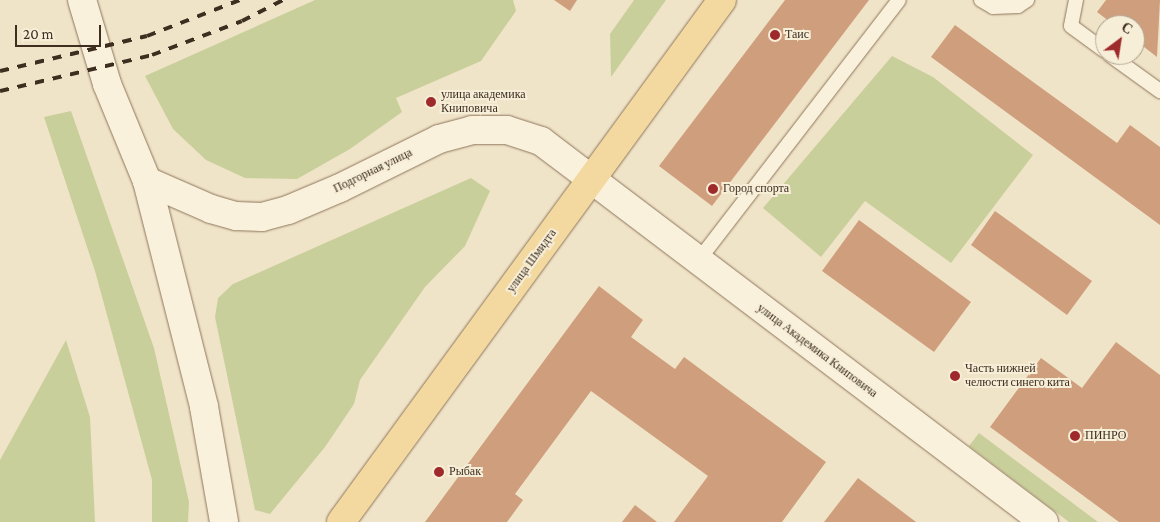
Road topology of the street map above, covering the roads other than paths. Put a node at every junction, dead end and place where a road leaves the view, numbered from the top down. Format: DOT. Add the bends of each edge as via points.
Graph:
graph roads {
  1 [pos="82,0"];
  2 [pos="722,0"];
  3 [pos="899,0"];
  4 [pos="981,0"];
  5 [pos="1027,0"];
  6 [pos="1076,0"];
  7 [pos="1095,44"];
  8 [pos="1124,65"];
  9 [pos="1160,91"];
  10 [pos="592,178"];
  11 [pos="146,181"];
  12 [pos="698,261"];
  13 [pos="224,522"];
  14 [pos="341,522"];
  15 [pos="1044,522"];
  1 -- 11 [label="main road" via="107,84"];
  2 -- 10 [label="main road, улица Шмидта"];
  3 -- 12 [label="lane"];
  4 -- 5 [label="lane" via="993,7 1018,6"];
  6 -- 7 [label="lane" via="1071,26"];
  8 -- 9 [label="lane"];
  10 -- 11 [label="main road, Подгорная улица" via="541,141 498,130 472,130 439,139 340,188 262,217 236,216 211,210"];
  10 -- 12 [label="main road, улица Академика Книповича"];
  10 -- 14 [label="main road, улица Шмидта"];
  11 -- 13 [label="main road" via="204,406"];
  12 -- 15 [label="main road, улица Академика Книповича"];
}
